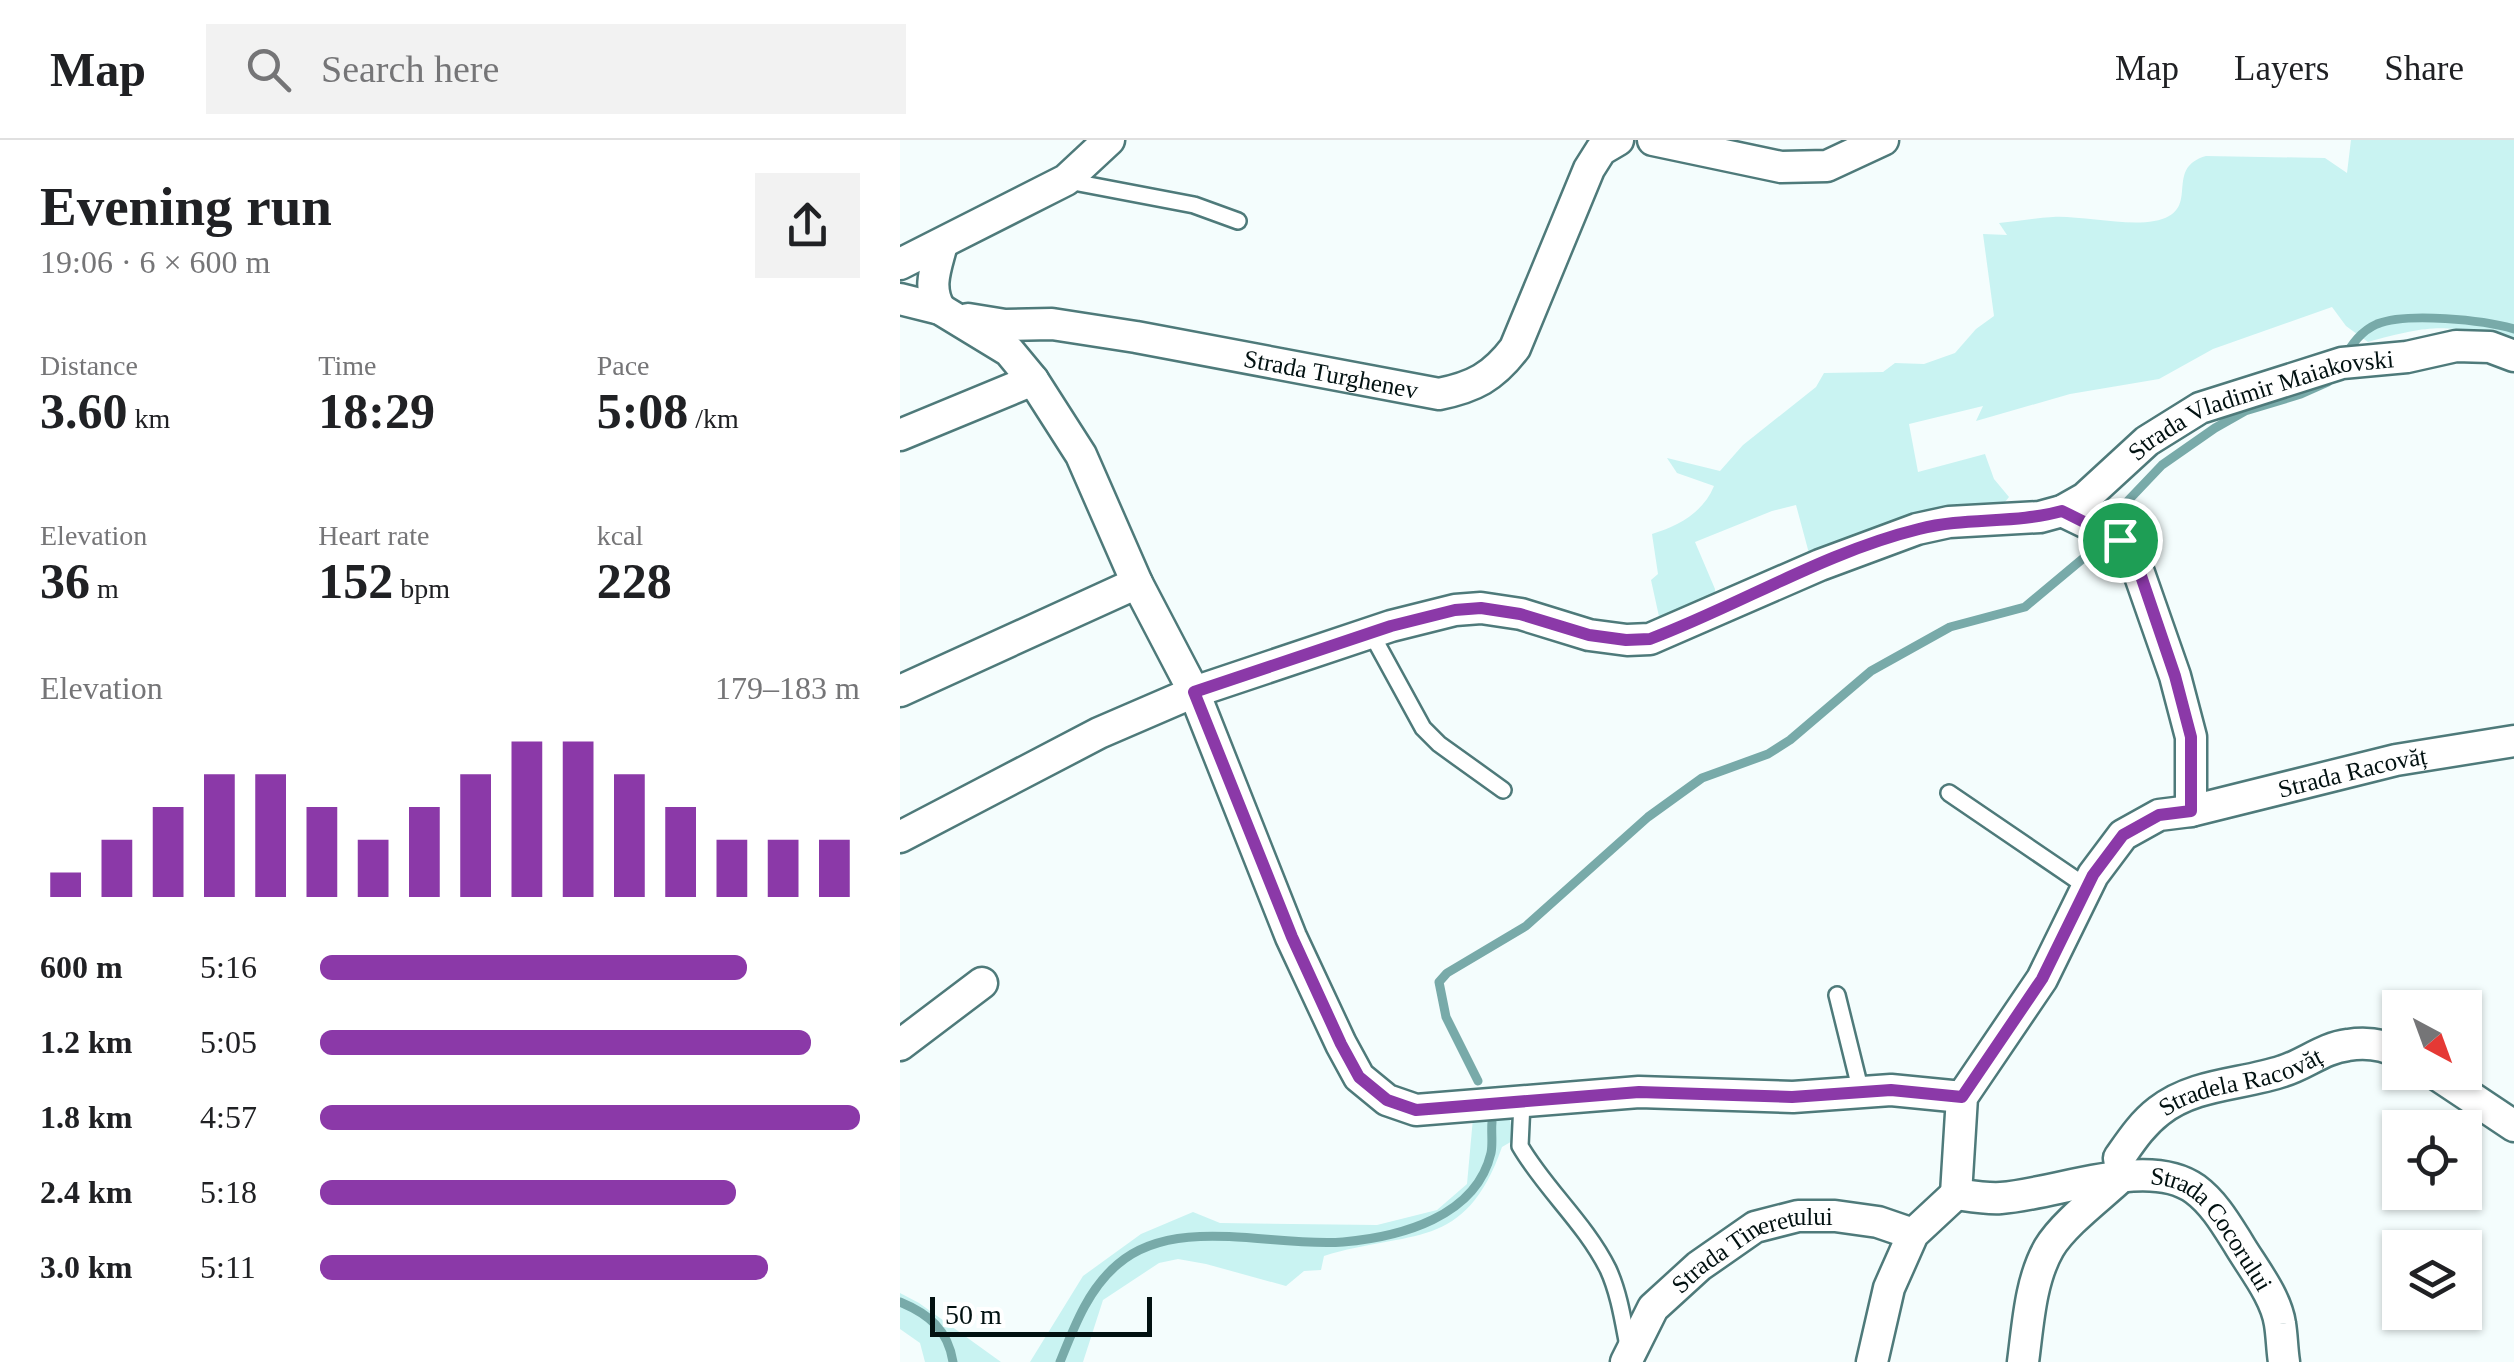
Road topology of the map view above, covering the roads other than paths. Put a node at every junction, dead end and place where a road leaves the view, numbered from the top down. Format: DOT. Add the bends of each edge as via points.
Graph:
graph roads {
  1 [pos="1110,140"];
  2 [pos="1618,140"];
  3 [pos="1653,140"];
  4 [pos="1883,140"];
  5 [pos="1066,180"];
  6 [pos="1238,221"];
  7 [pos="942,244"];
  8 [pos="900,264"];
  9 [pos="900,299"];
  10 [pos="947,313"];
  11 [pos="2514,356"];
  12 [pos="1033,380"];
  13 [pos="900,436"];
  14 [pos="2062,511"];
  15 [pos="1137,583"];
  16 [pos="1371,633"];
  17 [pos="900,691"];
  18 [pos="1194,692"];
  19 [pos="2514,740"];
  20 [pos="1504,790"];
  21 [pos="1948,793"];
  22 [pos="2191,811"];
  23 [pos="900,837"];
  24 [pos="2087,887"];
  25 [pos="982,983"];
  26 [pos="1837,995"];
  27 [pos="900,1045"];
  28 [pos="2382,1045"];
  29 [pos="2460,1090"];
  30 [pos="1862,1092"];
  31 [pos="1962,1097"];
  32 [pos="1522,1102"];
  33 [pos="2514,1126"];
  34 [pos="2122,1176"];
  35 [pos="1956,1194"];
  36 [pos="1914,1234"];
  37 [pos="1628,1358"];
  38 [pos="1872,1362"];
  39 [pos="2022,1362"];
  40 [pos="2284,1362"];
  1 -- 5 [label="street"];
  2 -- 10 [label="street, Strada Turghenev" via="1601,150 1590,169 1515,348 1500,368 1466,389 1439,394 1136,336"];
  3 -- 4 [label="street" via="1781,166 1828,166"];
  5 -- 6 [label="lane" via="1194,205"];
  5 -- 7 [label="street"];
  7 -- 8 [label="street"];
  7 -- 10 [label="street" via="933,297"];
  9 -- 10 [label="street"];
  10 -- 12 [label="street" via="1008,350"];
  11 -- 14 [label="street, Strada Vladimir Maiakovski" via="2456,346 2342,362 2200,408 2147,440"];
  12 -- 13 [label="street"];
  12 -- 15 [label="street" via="1081,455"];
  14 -- 16 [label="street, Strada Vladimir Maiakovski" via="1917,529 1650,639 1589,635 1481,608"];
  14 -- 22 [label="street" via="2111,534 2140,573 2191,737"];
  15 -- 17 [label="street"];
  15 -- 18 [label="street"];
  16 -- 18 [label="street, Strada Vladimir Maiakovski"];
  16 -- 20 [label="lane" via="1423,728"];
  18 -- 23 [label="street, Strada Vladimir Maiakovski"];
  18 -- 32 [label="street" via="1292,937 1359,1077 1387,1100 1416,1110"];
  19 -- 22 [label="street, Strada Racovăț" via="2396,760"];
  21 -- 24 [label="lane"];
  22 -- 24 [label="street, Strada Racovăț" via="2159,815 2123,835"];
  24 -- 31 [label="street, Strada Racovăț" via="2042,979"];
  25 -- 27 [label="street"];
  26 -- 30 [label="lane"];
  28 -- 34 [label="street, Stradela Racovăț" via="2342,1045 2286,1071 2198,1090 2160,1110 2136,1133 2119,1158"];
  29 -- 33 [label="street"];
  30 -- 31 [label="street"];
  30 -- 32 [label="street" via="1639,1092"];
  31 -- 35 [label="street"];
  32 -- 37 [label="lane, Strada Tineretului" via="1520,1146 1608,1269"];
  34 -- 35 [label="street, Strada Cocorului" via="1998,1198"];
  34 -- 39 [label="street" via="2050,1245"];
  34 -- 40 [label="street, Strada Cocorului" via="2183,1182 2219,1214 2280,1320"];
  35 -- 36 [label="street"];
  36 -- 37 [label="street, Strada Tineretului" via="1835,1216 1798,1216 1755,1227 1654,1308"];
  36 -- 38 [label="street" via="1889,1288"];
}
